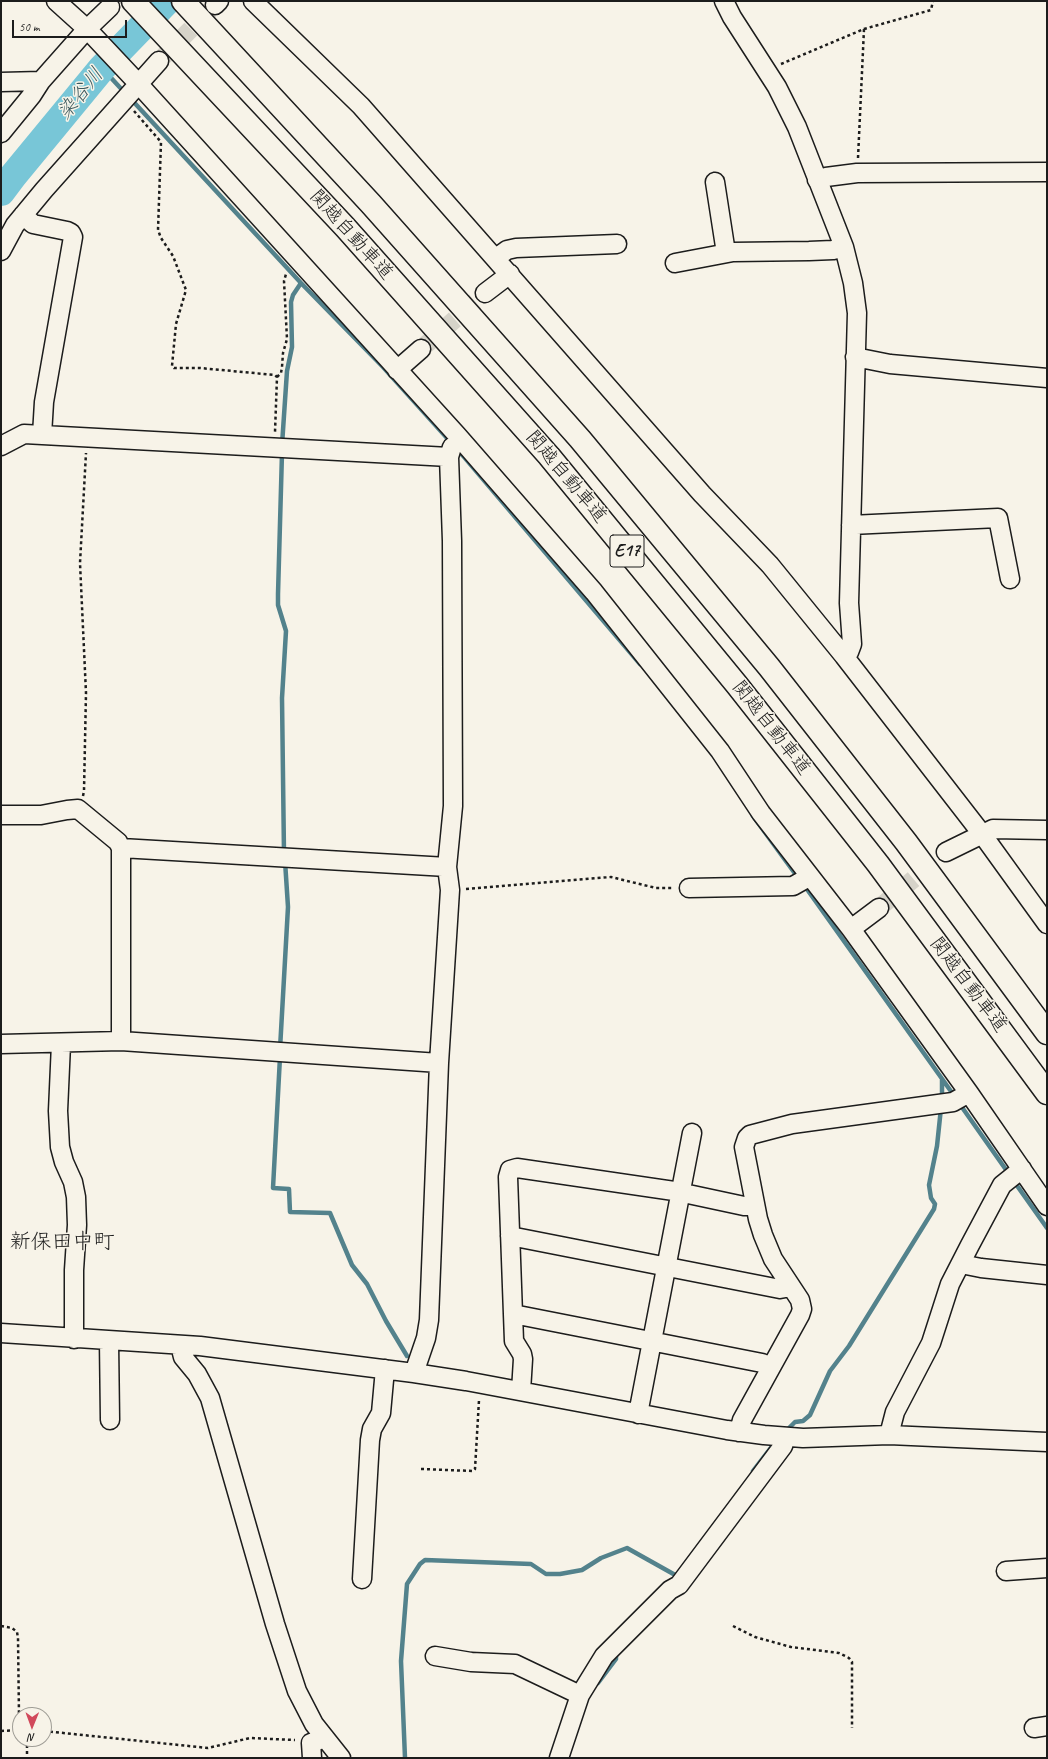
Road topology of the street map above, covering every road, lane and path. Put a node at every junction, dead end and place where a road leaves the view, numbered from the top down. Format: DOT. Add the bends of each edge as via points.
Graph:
graph roads {
  1 [pos="56,1"];
  2 [pos="133,1"];
  3 [pos="253,1"];
  4 [pos="724,1"];
  5 [pos="933,1"];
  6 [pos="110,7"];
  7 [pos="189,8"];
  8 [pos="864,29"];
  9 [pos="90,33"];
  10 [pos="159,61"];
  11 [pos="766,70"];
  12 [pos="41,81"];
  13 [pos="1,82"];
  14 [pos="136,82"];
  15 [pos="124,99"];
  16 [pos="1,133"];
  17 [pos="1047,172"];
  18 [pos="857,173"];
  19 [pos="818,180"];
  20 [pos="715,182"];
  21 [pos="23,216"];
  22 [pos="617,244"];
  23 [pos="844,247"];
  24 [pos="1,251"];
  25 [pos="726,253"];
  26 [pos="496,258"];
  27 [pos="675,263"];
  28 [pos="286,274"];
  29 [pos="510,274"];
  30 [pos="485,294"];
  31 [pos="421,349"];
  32 [pos="855,357"];
  33 [pos="397,370"];
  34 [pos="277,377"];
  35 [pos="1047,378"];
  36 [pos="42,435"];
  37 [pos="457,435"];
  38 [pos="86,438"];
  39 [pos="1,446"];
  40 [pos="275,448"];
  41 [pos="448,457"];
  42 [pos="851,525"];
  43 [pos="1010,578"];
  44 [pos="844,656"];
  45 [pos="78,809"];
  46 [pos="1,816"];
  47 [pos="1047,830"];
  48 [pos="982,834"];
  49 [pos="121,848"];
  50 [pos="946,852"];
  51 [pos="446,867"];
  52 [pos="809,877"];
  53 [pos="689,888"];
  54 [pos="450,890"];
  55 [pos="880,908"];
  56 [pos="1047,924"];
  57 [pos="851,929"];
  58 [pos="1047,1033"];
  59 [pos="121,1041"];
  60 [pos="1,1044"];
  61 [pos="61,1044"];
  62 [pos="439,1063"];
  63 [pos="969,1093"];
  64 [pos="1047,1093"];
  65 [pos="692,1133"];
  66 [pos="1022,1169"];
  67 [pos="682,1193"];
  68 [pos="755,1206"];
  69 [pos="1047,1206"];
  70 [pos="510,1236"];
  71 [pos="961,1264"];
  72 [pos="667,1266"];
  73 [pos="1047,1275"];
  74 [pos="791,1287"];
  75 [pos="513,1314"];
  76 [pos="1,1333"];
  77 [pos="74,1339"];
  78 [pos="109,1340"];
  79 [pos="652,1341"];
  80 [pos="180,1345"];
  81 [pos="770,1367"];
  82 [pos="384,1369"];
  83 [pos="414,1373"];
  84 [pos="481,1384"];
  85 [pos="521,1391"];
  86 [pos="638,1414"];
  87 [pos="110,1420"];
  88 [pos="739,1432"];
  89 [pos="889,1435"];
  90 [pos="786,1437"];
  91 [pos="1047,1442"];
  92 [pos="421,1469"];
  93 [pos="1047,1568"];
  94 [pos="1006,1571"];
  95 [pos="362,1579"];
  96 [pos="1,1626"];
  97 [pos="733,1626"];
  98 [pos="435,1656"];
  99 [pos="580,1694"];
  100 [pos="18,1707"];
  101 [pos="852,1728"];
  102 [pos="12,1731"];
  103 [pos="1,1732"];
  104 [pos="52,1732"];
  105 [pos="316,1746"];
  106 [pos="27,1747"];
  107 [pos="564,1757"];
  108 [pos="27,1758"];
  109 [pos="341,1758"];
  1 -- 9 [label="street"];
  2 -- 64 [label="highway, 関越自動車道 / E17" via="345,227 550,456 737,685 878,864"];
  3 -- 26 [label="street" via="361,106"];
  4 -- 11 [label="street"];
  5 -- 8 [label="path" via="932,10"];
  6 -- 9 [label="street"];
  7 -- 58 [label="highway, 関越自動車道 / E17" via="371,204 580,439 778,679 906,842"];
  8 -- 11 [label="path"];
  8 -- 18 [label="path"];
  9 -- 12 [label="street"];
  9 -- 14 [label="street"];
  10 -- 14 [label="street"];
  11 -- 19 [label="street" via="797,127"];
  12 -- 13 [label="street"];
  12 -- 16 [label="street"];
  14 -- 15 [label="street"];
  14 -- 33 [label="street"];
  15 -- 21 [label="street"];
  15 -- 34 [label="path" via="161,142 158,230 173,256 186,290 176,324 172,366"];
  17 -- 18 [label="street"];
  18 -- 19 [label="street"];
  19 -- 23 [label="street"];
  20 -- 25 [label="street"];
  21 -- 24 [label="street"];
  21 -- 36 [label="street" via="33,224 67,231 73,237 44,402"];
  22 -- 26 [label="street" via="516,248 507,250"];
  23 -- 25 [label="street" via="832,250"];
  23 -- 32 [label="street" via="857,313"];
  25 -- 27 [label="street"];
  26 -- 29 [label="street"];
  28 -- 34 [label="path" via="284,281 287,339 281,373"];
  29 -- 30 [label="street"];
  29 -- 44 [label="street" via="702,494 770,565"];
  31 -- 33 [label="street"];
  32 -- 35 [label="street" via="890,364"];
  32 -- 42 [label="street"];
  33 -- 37 [label="street"];
  34 -- 40 [label="path"];
  36 -- 38 [label="street"];
  36 -- 39 [label="street" via="24,434"];
  37 -- 41 [label="street"];
  37 -- 52 [label="street" via="599,598 720,750 761,813"];
  38 -- 40 [label="street"];
  38 -- 45 [label="path" via="80,577 86,693 84,791"];
  40 -- 41 [label="street"];
  41 -- 51 [label="street" via="452,541 453,806"];
  42 -- 43 [label="street" via="998,518"];
  42 -- 44 [label="street" via="849,603 852,648"];
  44 -- 48 [label="street"];
  45 -- 46 [label="street" via="41,815"];
  45 -- 49 [label="street" via="118,842"];
  47 -- 48 [label="street" via="993,829"];
  48 -- 50 [label="street"];
  48 -- 56 [label="street"];
  49 -- 51 [label="street"];
  49 -- 59 [label="street"];
  51 -- 54 [label="street"];
  52 -- 53 [label="street" via="793,886"];
  52 -- 57 [label="street"];
  53 -- 54 [label="path" via="656,888 611,878"];
  54 -- 62 [label="street"];
  55 -- 57 [label="street"];
  57 -- 63 [label="street"];
  59 -- 61 [label="street"];
  59 -- 62 [label="street"];
  60 -- 61 [label="street"];
  61 -- 77 [label="street" via="58,1110 60,1147 74,1182 76,1197"];
  62 -- 83 [label="street" via="429,1320 426,1338"];
  63 -- 66 [label="street"];
  63 -- 68 [label="street" via="954,1102 792,1124 750,1135 744,1147"];
  65 -- 67 [label="street"];
  66 -- 69 [label="street"];
  66 -- 71 [label="street" via="1002,1185"];
  67 -- 68 [label="street"];
  67 -- 70 [label="street" via="513,1168 508,1172"];
  67 -- 72 [label="street"];
  68 -- 74 [label="street" via="768,1249"];
  70 -- 72 [label="street"];
  70 -- 75 [label="street"];
  71 -- 73 [label="street"];
  71 -- 89 [label="street" via="950,1284 931,1343 895,1412"];
  72 -- 74 [label="street" via="780,1289"];
  72 -- 79 [label="street"];
  74 -- 81 [label="street" via="800,1300 802,1312"];
  75 -- 79 [label="street"];
  75 -- 85 [label="street" via="514,1341 523,1359"];
  76 -- 77 [label="street"];
  77 -- 78 [label="street"];
  78 -- 80 [label="street"];
  78 -- 87 [label="street"];
  79 -- 81 [label="street" via="762,1363"];
  79 -- 86 [label="street"];
  80 -- 82 [label="street"];
  80 -- 105 [label="street" via="183,1357 202,1381 210,1398 292,1679 308,1714"];
  81 -- 88 [label="street" via="742,1420"];
  82 -- 83 [label="street"];
  82 -- 95 [label="street" via="381,1413 372,1429 370,1440"];
  83 -- 84 [label="street"];
  84 -- 85 [label="street"];
  84 -- 92 [label="path" via="475,1469"];
  85 -- 86 [label="street"];
  86 -- 88 [label="street"];
  88 -- 90 [label="street"];
  89 -- 90 [label="street"];
  89 -- 91 [label="street"];
  90 -- 99 [label="street" via="783,1446 679,1585 670,1590 604,1656"];
  93 -- 94 [label="street"];
  96 -- 100 [label="path" via="17,1632"];
  97 -- 101 [label="path" via="755,1637 791,1647 839,1653 849,1658 852,1662"];
  98 -- 99 [label="street" via="471,1662 515,1664"];
  99 -- 107 [label="street"];
  102 -- 103 [label="path"];
  104 -- 105 [label="path" via="208,1748 250,1738"];
  105 -- 109 [label="street"];
  106 -- 108 [label="path"];
}
